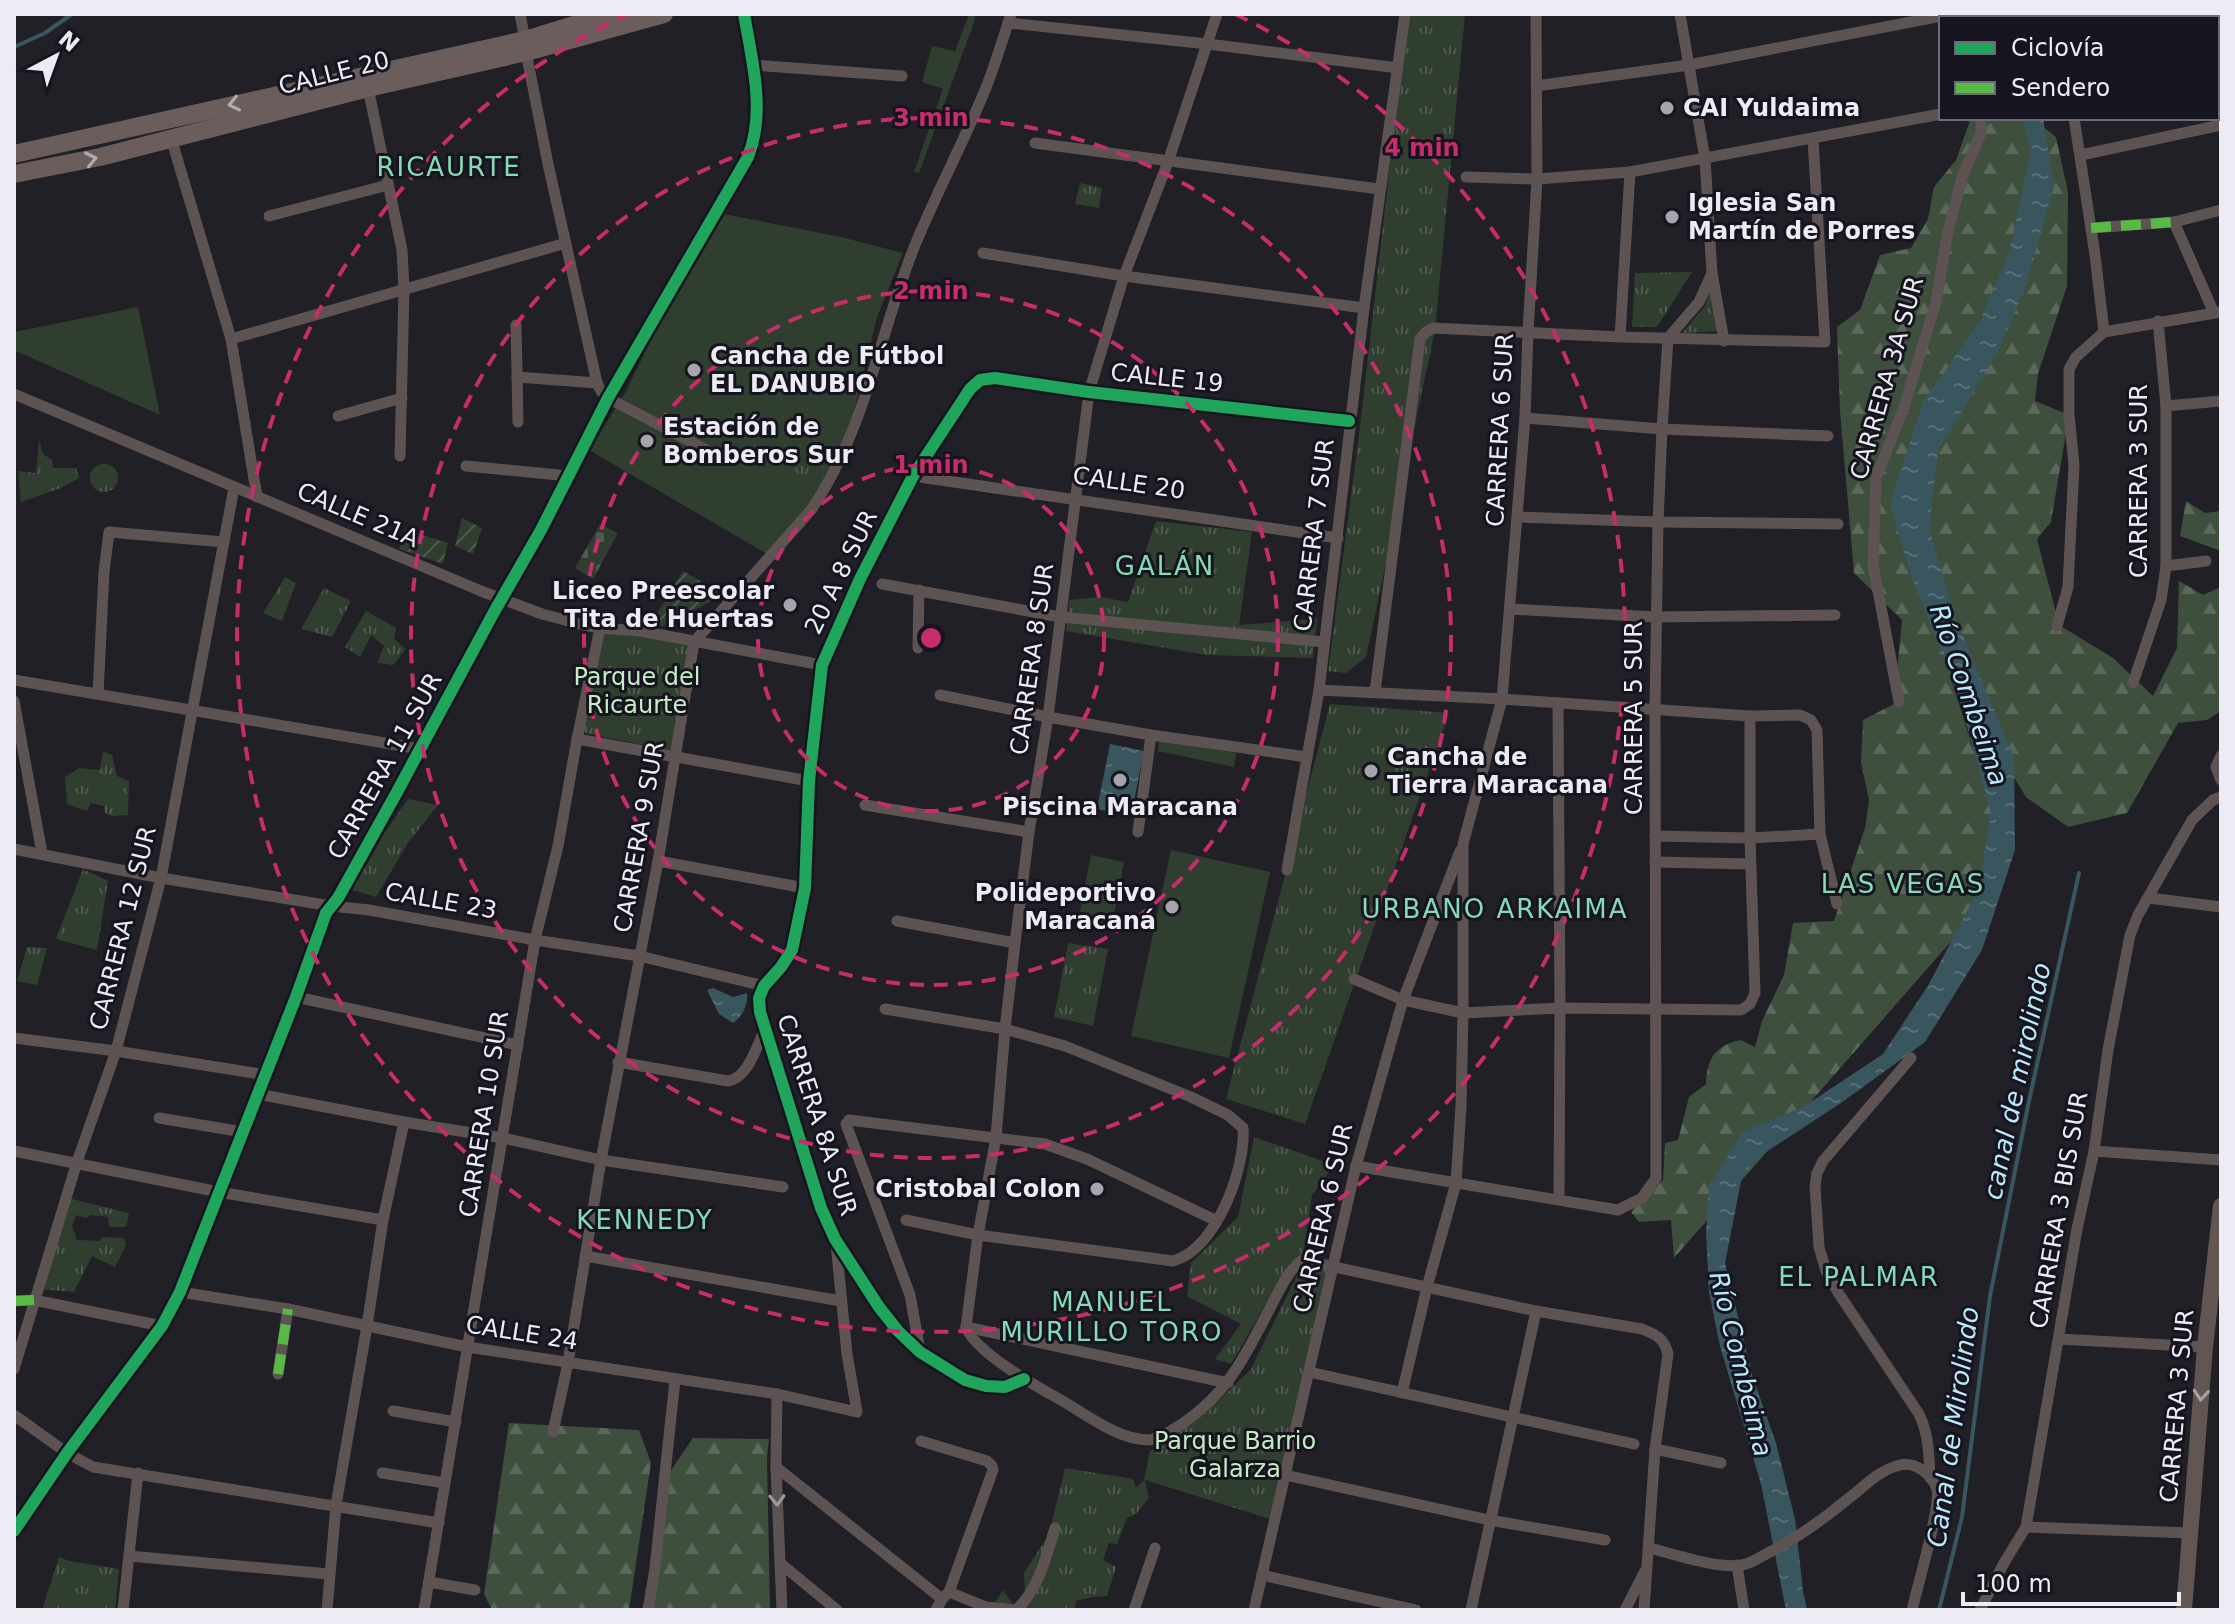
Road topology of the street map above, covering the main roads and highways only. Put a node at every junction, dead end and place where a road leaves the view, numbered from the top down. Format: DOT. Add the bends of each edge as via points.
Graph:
graph roads {
  1 [pos="609,14"];
  2 [pos="664,14"];
  3 [pos="526,46"];
  4 [pos="14,154"];
  5 [pos="14,174"];
  1 -- 3 [label="main road"];
  2 -- 3 [label="main road, CALLE 20"];
  3 -- 4 [label="main road, one-way"];
  5 -- 3 [label="main road, CALLE 20, one-way" via="100,157"];
}
